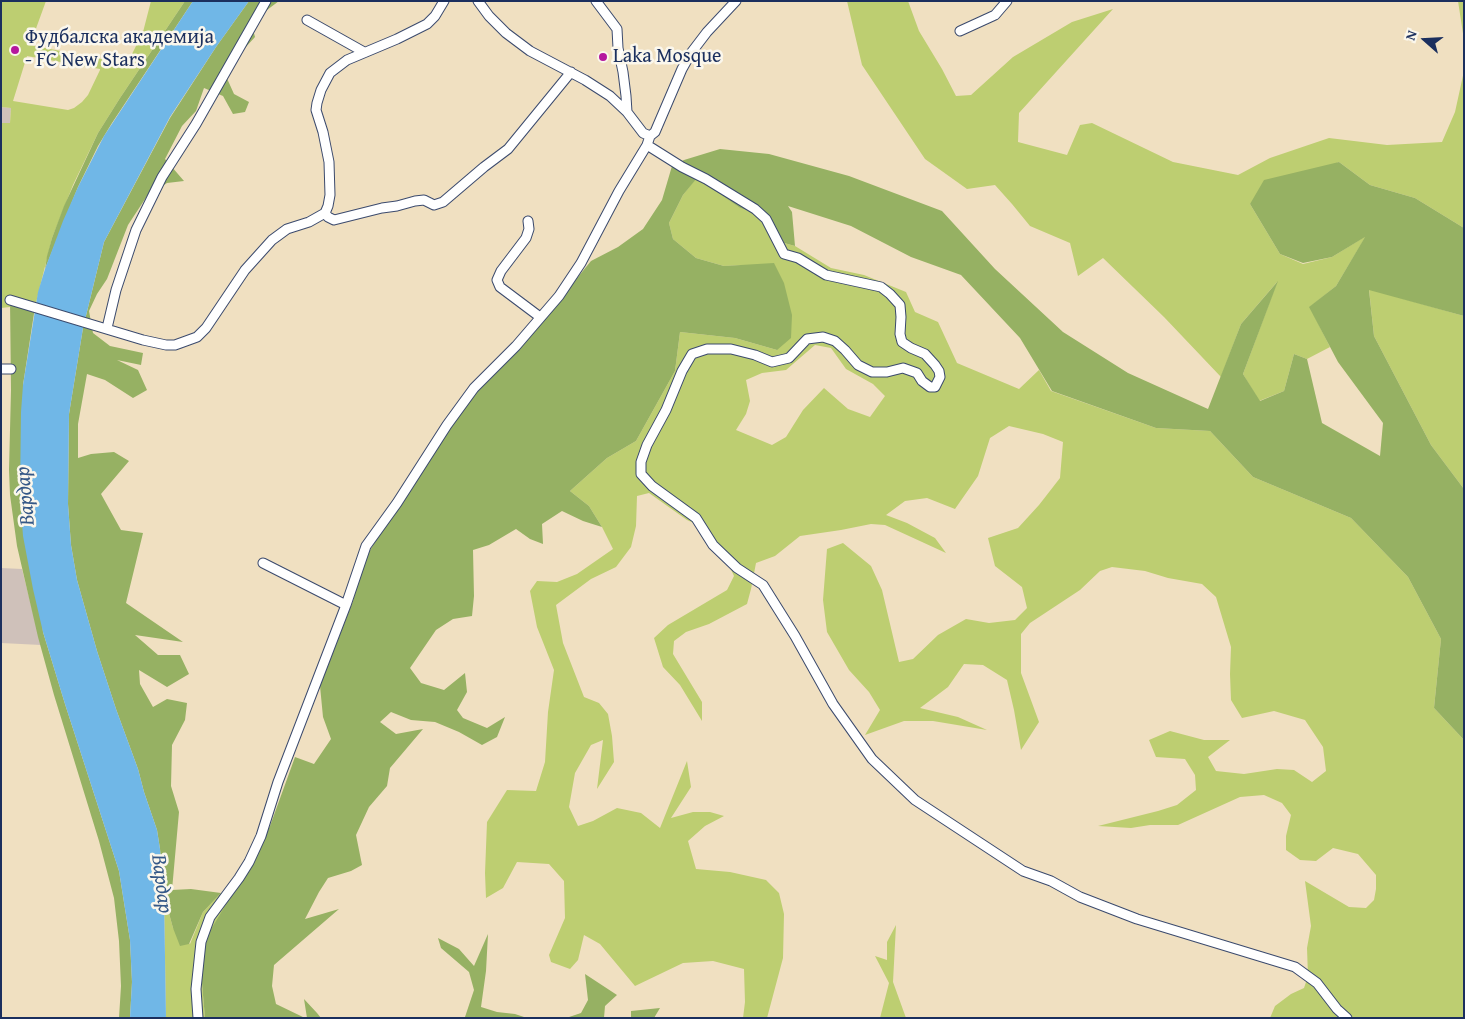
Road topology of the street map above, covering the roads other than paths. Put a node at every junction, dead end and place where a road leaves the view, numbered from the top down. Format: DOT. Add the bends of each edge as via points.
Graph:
graph roads {
  1 [pos="266,1"];
  2 [pos="444,1"];
  3 [pos="478,1"];
  4 [pos="596,1"];
  5 [pos="736,1"];
  6 [pos="1007,1"];
  7 [pos="307,20"];
  8 [pos="960,31"];
  9 [pos="364,52"];
  10 [pos="570,72"];
  11 [pos="626,112"];
  12 [pos="648,140"];
  13 [pos="326,212"];
  14 [pos="528,221"];
  15 [pos="10,300"];
  16 [pos="540,317"];
  17 [pos="103,328"];
  18 [pos="263,563"];
  19 [pos="346,605"];
  20 [pos="198,1018"];
  21 [pos="1347,1018"];
  1 -- 17 [label="street" via="162,178 136,230"];
  2 -- 9 [label="street" via="427,24"];
  3 -- 10 [label="street" via="506,33 530,51"];
  4 -- 11 [label="street" via="617,29"];
  5 -- 12 [label="street" via="691,53 660,122"];
  6 -- 8 [label="street" via="995,15"];
  7 -- 9 [label="street"];
  9 -- 13 [label="street" via="330,73 320,90 316,110 329,162 330,195"];
  10 -- 11 [label="street" via="610,96"];
  10 -- 13 [label="street" via="508,149 439,204 415,201 334,220"];
  11 -- 12 [label="street"];
  12 -- 16 [label="street" via="581,263"];
  12 -- 21 [label="street" via="682,167 755,209 766,219 784,254 798,258 826,275 881,287 890,294 900,305 902,342 925,354 939,371 940,378 935,387 930,387 917,373 904,368 872,372 858,365 835,341 823,337 808,339 789,358 772,362 731,349 707,349 692,354 682,371 647,445 641,474 696,518 713,545 737,568 763,586 796,636 832,704 872,759 915,800 1024,871 1051,880 1080,897 1137,919 1295,967 1317,983"];
  13 -- 17 [label="street" via="287,229 272,240 245,270 197,337 166,345"];
  14 -- 16 [label="street" via="526,238 500,270 496,280 500,287"];
  15 -- 17 [label="street"];
  16 -- 19 [label="street" via="474,388 447,425 366,546"];
  18 -- 19 [label="street"];
  19 -- 20 [label="street" via="294,738 261,836 239,878 210,917 201,942 196,989"];
}
